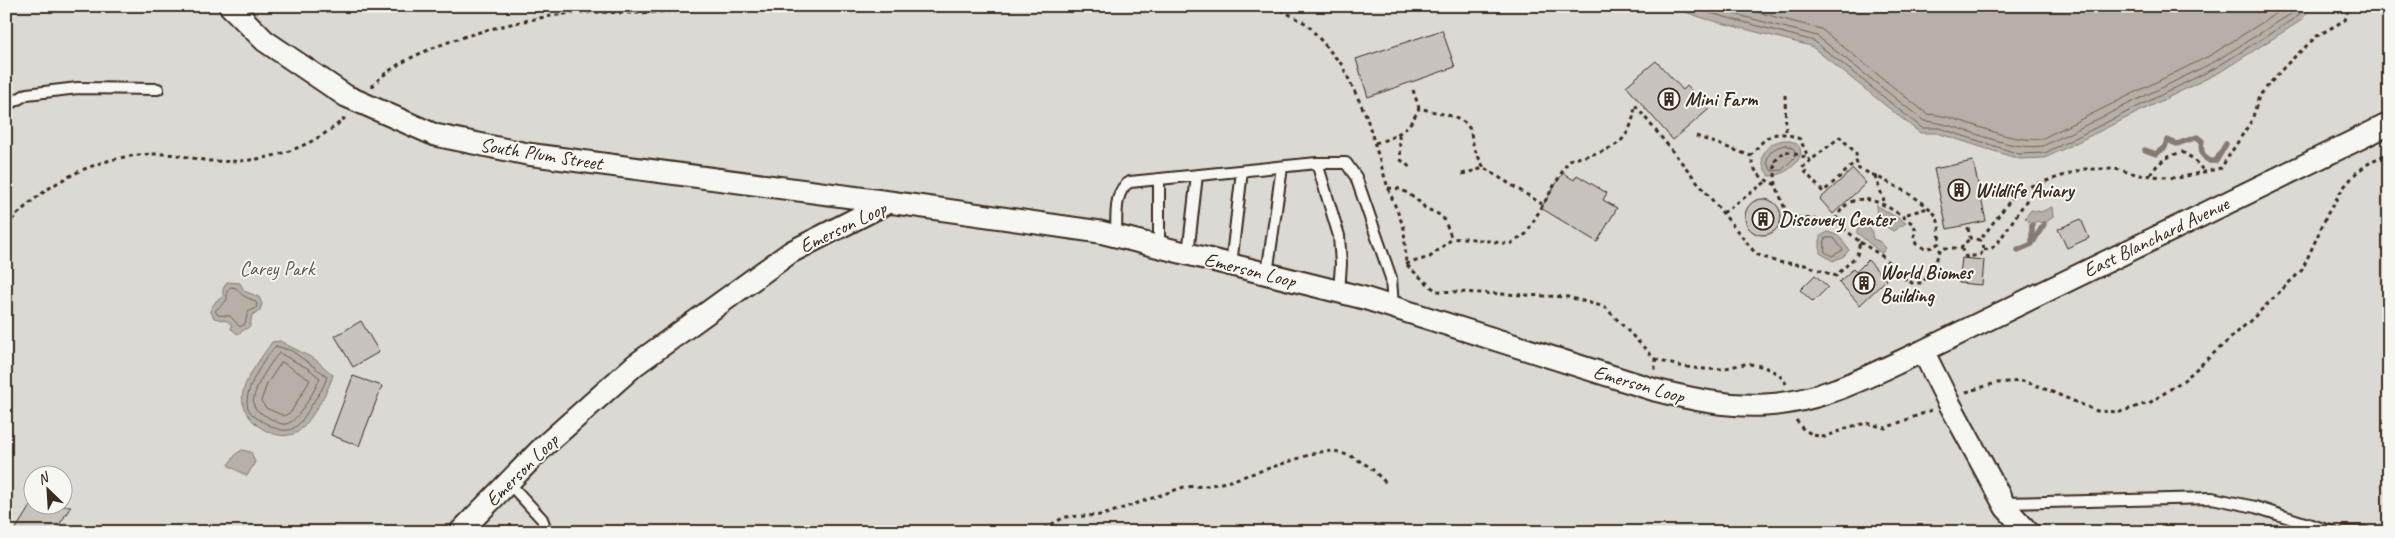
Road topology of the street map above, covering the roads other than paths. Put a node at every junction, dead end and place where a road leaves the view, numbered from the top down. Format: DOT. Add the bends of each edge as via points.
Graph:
graph roads {
  1 [pos="230,6"];
  2 [pos="158,89"];
  3 [pos="6,106"];
  4 [pos="2389,124"];
  5 [pos="1317,163"];
  6 [pos="1282,167"];
  7 [pos="1242,171"];
  8 [pos="1197,175"];
  9 [pos="1159,179"];
  10 [pos="889,202"];
  11 [pos="1116,236"];
  12 [pos="1159,247"];
  13 [pos="1188,254"];
  14 [pos="1231,265"];
  15 [pos="1267,274"];
  16 [pos="1339,292"];
  17 [pos="1393,307"];
  18 [pos="1924,351"];
  19 [pos="508,482"];
  20 [pos="2004,503"];
  21 [pos="460,532"];
  22 [pos="547,532"];
  23 [pos="2028,532"];
  24 [pos="2333,532"];
  25 [pos="2345,532"];
  26 [pos="2364,532"];
  1 -- 10 [label="street, South Plum Street" via="264,41 359,104 435,135 527,154"];
  2 -- 3 [label="lane" via="78,88 27,94"];
  4 -- 18 [label="street, East Blanchard Avenue"];
  5 -- 6 [label="lane"];
  5 -- 16 [label="lane" via="1339,236"];
  5 -- 17 [label="lane" via="1340,161 1346,163 1356,176 1391,278"];
  6 -- 7 [label="lane"];
  6 -- 15 [label="lane"];
  7 -- 8 [label="lane"];
  7 -- 14 [label="lane"];
  8 -- 9 [label="lane"];
  8 -- 13 [label="lane"];
  9 -- 11 [label="lane" via="1123,185"];
  9 -- 12 [label="lane"];
  10 -- 11 [label="street, Emerson Loop"];
  10 -- 19 [label="street, Emerson Loop" via="791,252 643,360 543,447"];
  11 -- 12 [label="street, Emerson Loop"];
  12 -- 13 [label="street, Emerson Loop"];
  13 -- 14 [label="street, Emerson Loop"];
  14 -- 15 [label="street, Emerson Loop"];
  15 -- 16 [label="street, Emerson Loop"];
  16 -- 17 [label="street, Emerson Loop"];
  17 -- 18 [label="street, Emerson Loop" via="1655,390 1729,405 1791,402 1847,384"];
  18 -- 20 [label="street"];
  19 -- 21 [label="street, Emerson Loop"];
  19 -- 22 [label="lane" via="542,519"];
  20 -- 23 [label="street"];
  20 -- 24 [label="lane" via="2212,498 2255,507"];
  25 -- 26 [label="lane"];
}
